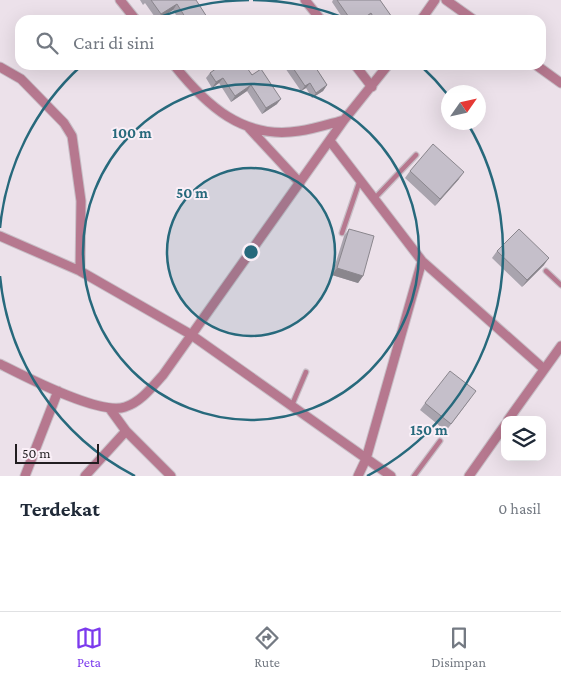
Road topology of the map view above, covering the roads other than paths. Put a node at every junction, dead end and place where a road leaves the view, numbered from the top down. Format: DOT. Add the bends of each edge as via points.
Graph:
graph roads {
  1 [pos="120,0"];
  2 [pos="305,0"];
  3 [pos="435,0"];
  4 [pos="446,0"];
  5 [pos="132,15"];
  6 [pos="316,15"];
  7 [pos="424,15"];
  8 [pos="467,15"];
  9 [pos="0,67"];
  10 [pos="178,70"];
  11 [pos="359,70"];
  12 [pos="384,70"];
  13 [pos="543,70"];
  14 [pos="561,83"];
  15 [pos="372,87"];
  16 [pos="344,120"];
  17 [pos="249,128"];
  18 [pos="330,141"];
  19 [pos="416,154"];
  20 [pos="360,180"];
  21 [pos="300,183"];
  22 [pos="374,199"];
  23 [pos="342,233"];
  24 [pos="0,236"];
  25 [pos="422,261"];
  26 [pos="80,271"];
  27 [pos="546,271"];
  28 [pos="561,285"];
  29 [pos="190,334"];
  30 [pos="561,346"];
  31 [pos="0,364"];
  32 [pos="544,369"];
  33 [pos="306,372"];
  34 [pos="58,391"];
  35 [pos="292,405"];
  36 [pos="110,409"];
  37 [pos="511,416"];
  38 [pos="126,431"];
  39 [pos="501,431"];
  40 [pos="440,441"];
  41 [pos="366,459"];
  42 [pos="25,476"];
  43 [pos="85,476"];
  44 [pos="170,476"];
  45 [pos="358,476"];
  46 [pos="391,476"];
  47 [pos="414,476"];
  48 [pos="469,476"];
  1 -- 5 [label="street"];
  2 -- 6 [label="street"];
  3 -- 7 [label="street"];
  4 -- 8 [label="street"];
  9 -- 26 [label="street" via="21,79 64,123 72,136 80,201"];
  10 -- 17 [label="street" via="202,98"];
  11 -- 15 [label="street"];
  12 -- 15 [label="street"];
  13 -- 14 [label="street"];
  15 -- 16 [label="street"];
  16 -- 17 [label="street" via="300,131"];
  16 -- 18 [label="street"];
  17 -- 21 [label="street"];
  18 -- 20 [label="street"];
  18 -- 21 [label="street"];
  19 -- 22 [label="lane"];
  20 -- 22 [label="street"];
  20 -- 23 [label="lane"];
  21 -- 29 [label="street"];
  22 -- 25 [label="street"];
  24 -- 26 [label="street"];
  25 -- 32 [label="street"];
  25 -- 41 [label="street"];
  26 -- 29 [label="street"];
  27 -- 28 [label="lane"];
  29 -- 35 [label="street"];
  29 -- 36 [label="street" via="144,396 125,408"];
  30 -- 32 [label="street"];
  31 -- 34 [label="street"];
  32 -- 37 [label="street"];
  33 -- 35 [label="lane"];
  34 -- 36 [label="street"];
  34 -- 42 [label="street"];
  35 -- 41 [label="street"];
  36 -- 38 [label="street"];
  38 -- 43 [label="street"];
  38 -- 44 [label="street"];
  39 -- 48 [label="street"];
  40 -- 47 [label="lane"];
  41 -- 45 [label="street"];
  41 -- 46 [label="street"];
}
